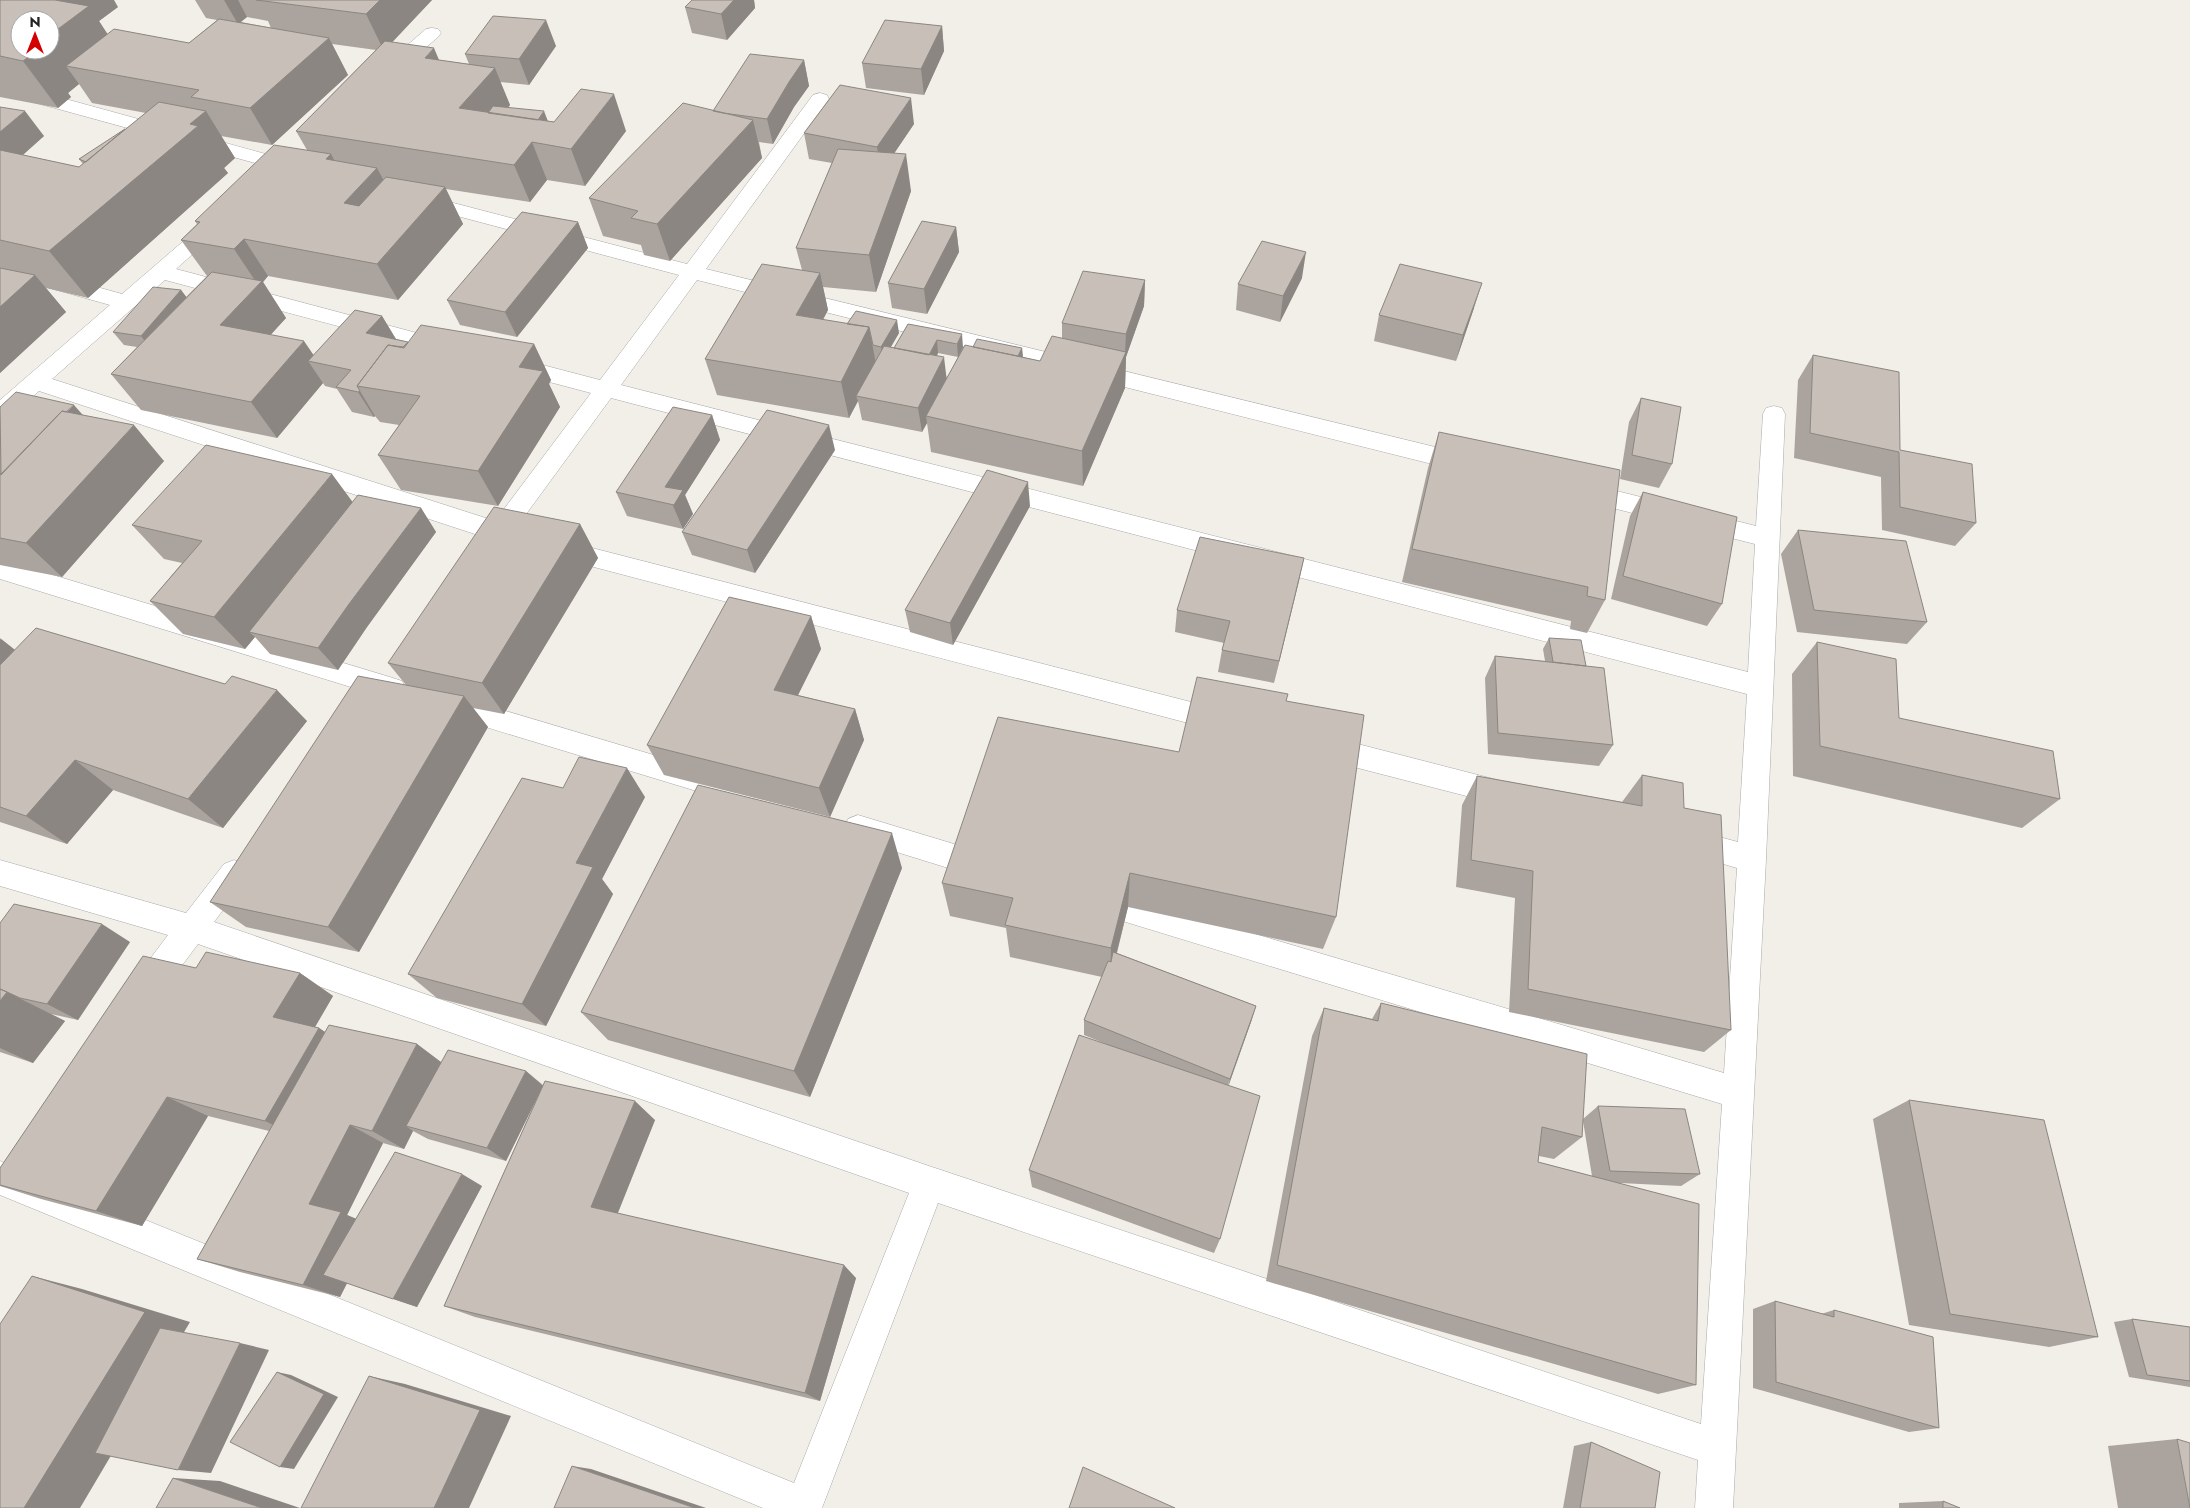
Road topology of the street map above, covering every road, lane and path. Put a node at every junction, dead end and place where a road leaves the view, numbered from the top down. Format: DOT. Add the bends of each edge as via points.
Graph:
graph roads {
  1 [pos="432,33"];
  2 [pos="372,85"];
  3 [pos="0,87"];
  4 [pos="820,99"];
  5 [pos="311,172"];
  6 [pos="396,194"];
  7 [pos="232,209"];
  8 [pos="0,267"];
  9 [pos="160,272"];
  10 [pos="691,272"];
  11 [pos="126,302"];
  12 [pos="35,382"];
  13 [pos="605,389"];
  14 [pos="0,413"];
  15 [pos="1774,414"];
  16 [pos="1486,468"];
  17 [pos="1564,487"];
  18 [pos="499,533"];
  19 [pos="1767,538"];
  20 [pos="475,564"];
  21 [pos="0,569"];
  22 [pos="396,662"];
  23 [pos="378,684"];
  24 [pos="1759,686"];
  25 [pos="360,708"];
  26 [pos="1251,728"];
  27 [pos="1299,741"];
  28 [pos="1530,801"];
  29 [pos="1665,836"];
  30 [pos="251,850"];
  31 [pos="1752,858"];
  32 [pos="0,873"];
  33 [pos="1010,874"];
  34 [pos="1068,891"];
  35 [pos="191,928"];
  36 [pos="133,1007"];
  37 [pos="1738,1093"];
  38 [pos="7,1175"];
  39 [pos="928,1183"];
  40 [pos="1718,1448"];
  41 [pos="803,1507"];
  42 [pos="1714,1508"];
  1 -- 2 [label="street"];
  3 -- 5 [label="street"];
  4 -- 10 [label="street"];
  6 -- 10 [label="street"];
  7 -- 9 [label="street"];
  8 -- 11 [label="street"];
  9 -- 11 [label="street"];
  9 -- 13 [label="street"];
  10 -- 13 [label="street"];
  10 -- 16 [label="street"];
  11 -- 12 [label="street"];
  12 -- 14 [label="street"];
  12 -- 18 [label="street"];
  13 -- 18 [label="street"];
  13 -- 24 [label="street"];
  15 -- 19 [label="street"];
  17 -- 19 [label="street"];
  18 -- 20 [label="street"];
  18 -- 26 [label="street"];
  19 -- 24 [label="street"];
  21 -- 23 [label="street"];
  22 -- 23 [label="street"];
  23 -- 25 [label="street"];
  23 -- 33 [label="street"];
  24 -- 31 [label="street"];
  27 -- 28 [label="street"];
  29 -- 31 [label="street"];
  30 -- 35 [label="street"];
  31 -- 37 [label="street"];
  32 -- 35 [label="street"];
  34 -- 37 [label="street"];
  35 -- 36 [label="street"];
  35 -- 39 [label="street"];
  37 -- 40 [label="street"];
  38 -- 41 [label="street"];
  39 -- 40 [label="street"];
  39 -- 41 [label="street"];
  40 -- 42 [label="street"];
}
